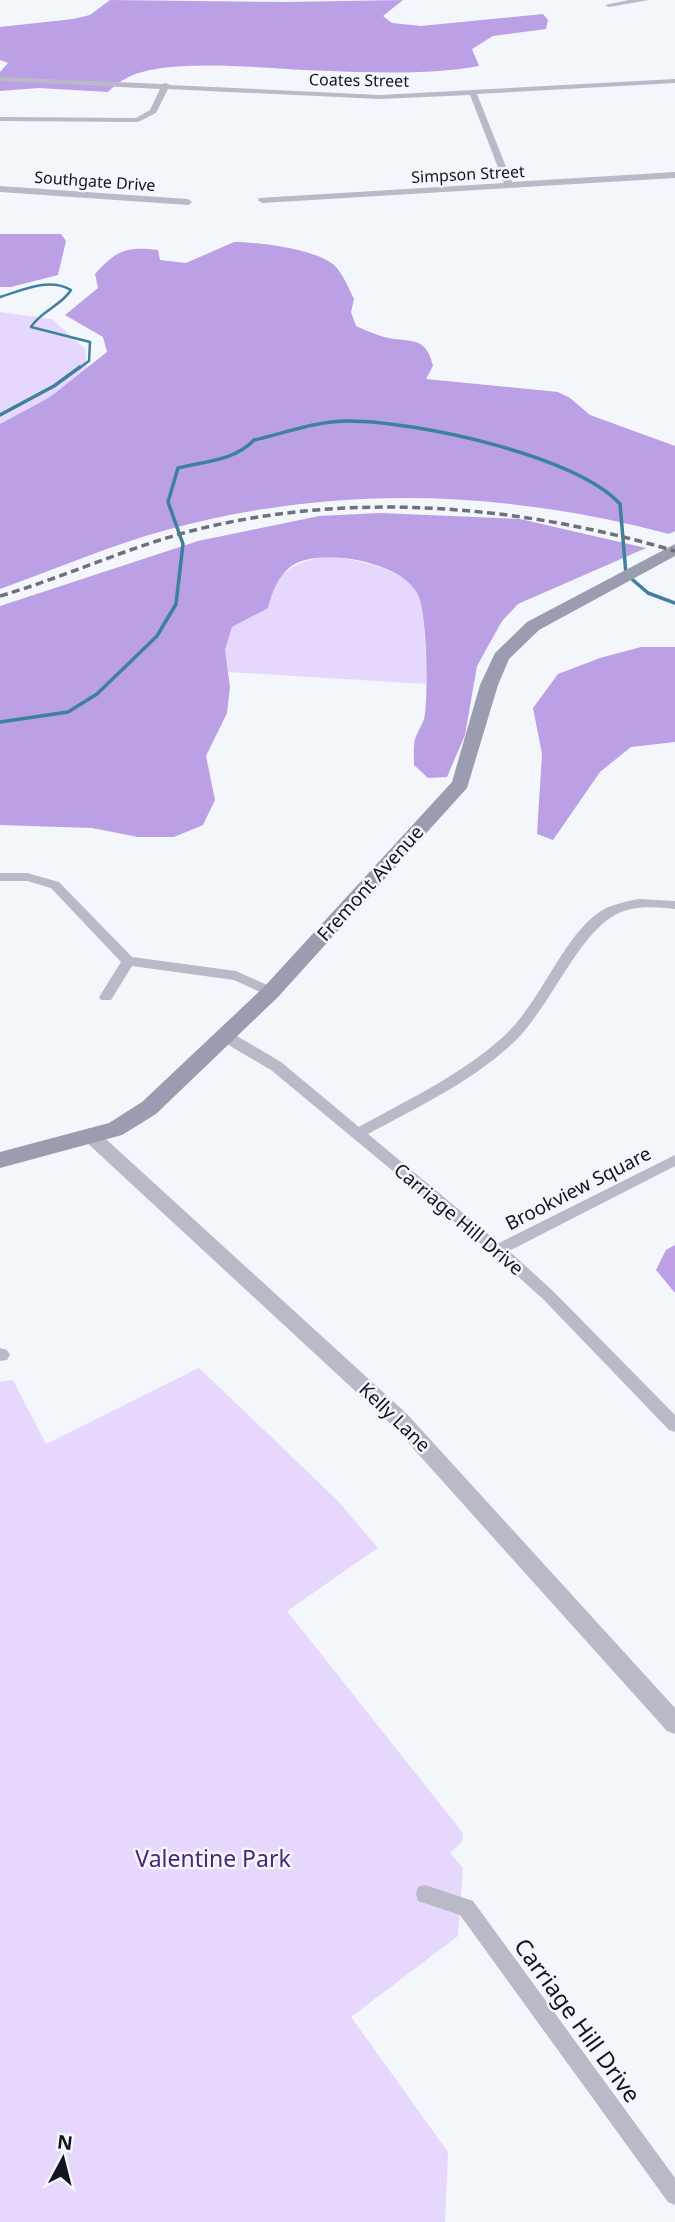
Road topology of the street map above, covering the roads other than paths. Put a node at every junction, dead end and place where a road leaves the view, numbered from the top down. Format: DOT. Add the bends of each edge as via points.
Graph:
graph roads {
  1 [pos="645,0"];
  2 [pos="609,5"];
  3 [pos="0,79"];
  4 [pos="675,81"];
  5 [pos="166,85"];
  6 [pos="473,93"];
  7 [pos="0,119"];
  8 [pos="675,175"];
  9 [pos="509,185"];
  10 [pos="0,189"];
  11 [pos="262,200"];
  12 [pos="188,202"];
  13 [pos="675,549"];
  14 [pos="0,877"];
  15 [pos="674,902"];
  16 [pos="128,961"];
  17 [pos="271,992"];
  18 [pos="106,997"];
  19 [pos="225,1035"];
  20 [pos="357,1134"];
  21 [pos="90,1135"];
  22 [pos="0,1160"];
  23 [pos="675,1160"];
  24 [pos="498,1250"];
  25 [pos="675,1424"];
  26 [pos="675,1724"];
  27 [pos="425,1894"];
  28 [pos="675,2195"];
  1 -- 2 [label="street"];
  3 -- 5 [label="street, Coates Street"];
  4 -- 6 [label="street, Coates Street"];
  5 -- 6 [label="street, Coates Street" via="380,97"];
  5 -- 7 [label="street" via="153,111 138,120"];
  6 -- 9 [label="street"];
  8 -- 9 [label="street, Simpson Street"];
  9 -- 11 [label="street, Simpson Street"];
  10 -- 12 [label="street, Southgate Drive"];
  13 -- 17 [label="main road, Fremont Avenue" via="533,626 501,656 461,784"];
  14 -- 16 [label="street" via="27,877 55,885"];
  15 -- 20 [label="street" via="639,904 603,915 586,932 528,1019 494,1054"];
  16 -- 17 [label="street" via="236,976"];
  16 -- 18 [label="street"];
  17 -- 19 [label="main road, Fremont Avenue"];
  19 -- 20 [label="street, Carriage Hill Drive" via="276,1066"];
  19 -- 21 [label="main road, Fremont Avenue" via="132,1120"];
  20 -- 24 [label="street, Carriage Hill Drive"];
  21 -- 22 [label="main road, Fremont Avenue"];
  21 -- 26 [label="street, Kelly Lane" via="400,1420"];
  23 -- 24 [label="street, Brookview Square"];
  24 -- 25 [label="street, Carriage Hill Drive"];
  27 -- 28 [label="street, Carriage Hill Drive" via="466,1908"];
}
